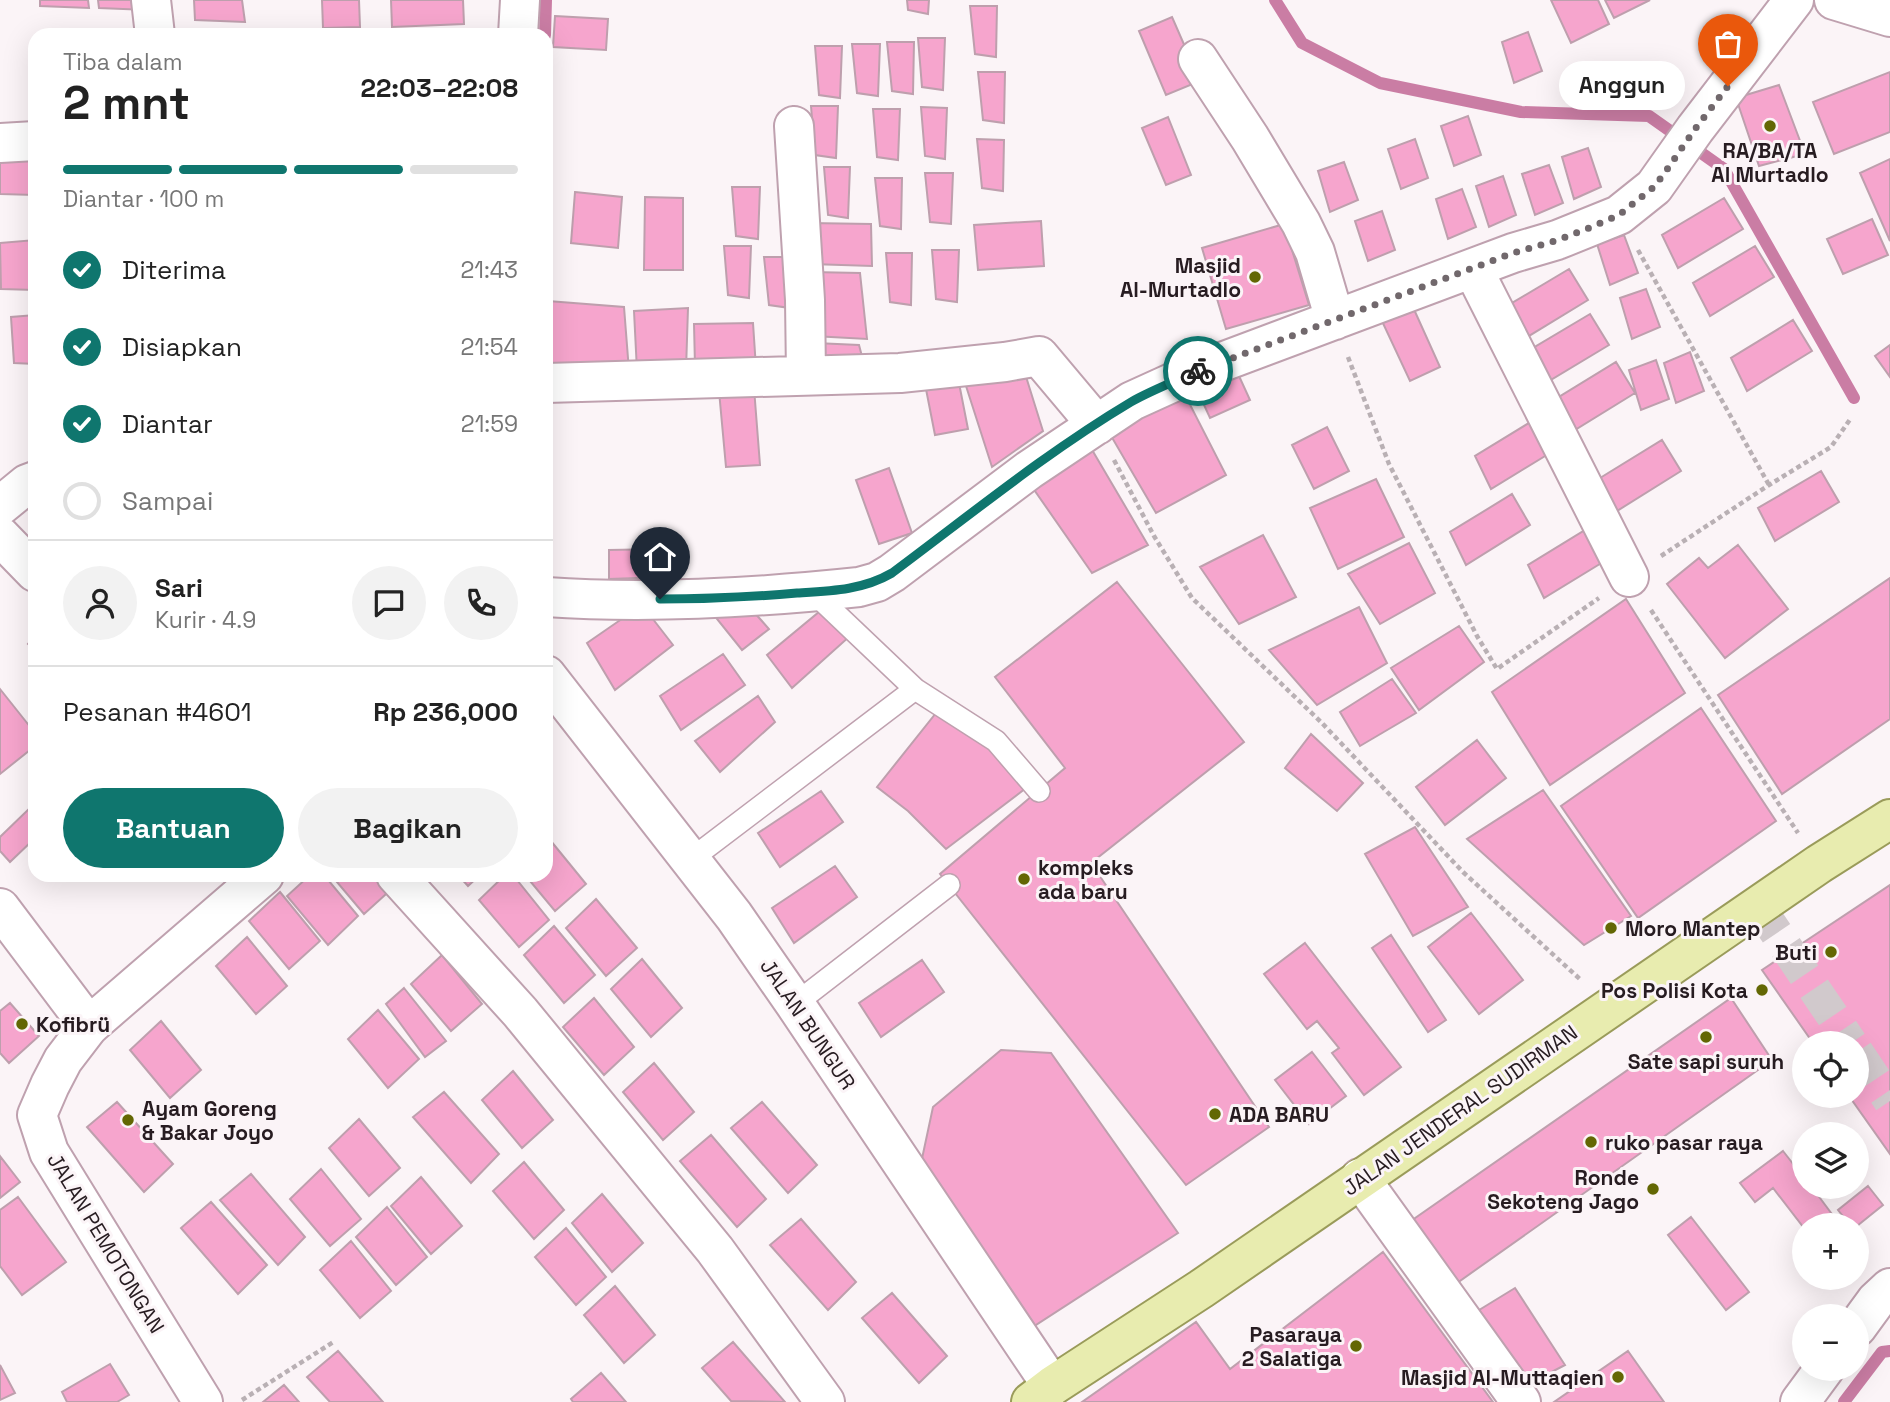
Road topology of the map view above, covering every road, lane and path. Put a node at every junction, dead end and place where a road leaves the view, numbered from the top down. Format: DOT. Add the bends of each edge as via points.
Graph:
graph roads {
  1 [pos="151,0"];
  2 [pos="520,0"];
  3 [pos="1794,0"];
  4 [pos="1834,0"];
  5 [pos="1890,17"];
  6 [pos="154,28"];
  7 [pos="518,28"];
  8 [pos="1198,59"];
  9 [pos="794,126"];
  10 [pos="28,141"];
  11 [pos="0,143"];
  12 [pos="1619,215"];
  13 [pos="1473,269"];
  14 [pos="1335,320"];
  15 [pos="806,375"];
  16 [pos="553,383"];
  17 [pos="1851,418"];
  18 [pos="1097,425"];
  19 [pos="28,484"];
  20 [pos="1769,485"];
  21 [pos="0,506"];
  22 [pos="0,536"];
  23 [pos="28,565"];
  24 [pos="1629,577"];
  25 [pos="813,592"];
  26 [pos="553,597"];
  27 [pos="553,684"];
  28 [pos="915,689"];
  29 [pos="1039,791"];
  30 [pos="1890,818"];
  31 [pos="690,860"];
  32 [pos="1819,864"];
  33 [pos="256,882"];
  34 [pos="402,882"];
  35 [pos="949,885"];
  36 [pos="0,908"];
  37 [pos="795,1004"];
  38 [pos="1610,1007"];
  39 [pos="89,1026"];
  40 [pos="1360,1178"];
  41 [pos="1890,1287"];
  42 [pos="1869,1311"];
  43 [pos="335,1341"];
  44 [pos="1815,1381"];
  45 [pos="1042,1394"];
  46 [pos="203,1402"];
  47 [pos="238,1402"];
  48 [pos="825,1402"];
  49 [pos="1521,1402"];
  50 [pos="1800,1402"];
  1 -- 6 [label="street"];
  2 -- 7 [label="street"];
  3 -- 12 [label="street" via="1654,187"];
  4 -- 5 [label="street"];
  8 -- 14 [label="street" via="1301,223 1315,252"];
  9 -- 15 [label="street"];
  10 -- 11 [label="street"];
  12 -- 13 [label="street"];
  12 -- 20 [label="path"];
  13 -- 14 [label="street"];
  13 -- 24 [label="street"];
  14 -- 18 [label="street" via="1198,371 1132,401"];
  14 -- 24 [label="path" via="1389,464 1497,669"];
  15 -- 16 [label="street"];
  15 -- 18 [label="street" via="900,373 1039,356"];
  17 -- 20 [label="path" via="1832,447"];
  18 -- 25 [label="street" via="877,582"];
  18 -- 38 [label="path" via="1192,598 1321,722 1462,872"];
  19 -- 21 [label="street"];
  20 -- 24 [label="path"];
  22 -- 23 [label="street"];
  24 -- 32 [label="path"];
  25 -- 26 [label="street" via="731,599"];
  25 -- 28 [label="lane"];
  27 -- 31 [label="street, JALAN BUNGUR"];
  28 -- 29 [label="lane" via="996,741"];
  28 -- 31 [label="lane"];
  30 -- 32 [label="main road, JALAN JENDERAL SUDIRMAN"];
  31 -- 37 [label="street, JALAN BUNGUR"];
  32 -- 38 [label="main road, JALAN JENDERAL SUDIRMAN"];
  33 -- 39 [label="street, JALAN PEMOTONGAN"];
  34 -- 48 [label="street" via="520,1012 706,1239"];
  35 -- 37 [label="lane"];
  36 -- 39 [label="street"];
  37 -- 45 [label="street, JALAN BUNGUR"];
  38 -- 40 [label="main road, JALAN JENDERAL SUDIRMAN"];
  39 -- 46 [label="street, JALAN PEMOTONGAN" via="63,1060 37,1115 49,1152"];
  40 -- 45 [label="main road, JALAN JENDERAL SUDIRMAN"];
  40 -- 49 [label="street"];
  41 -- 42 [label="street"];
  43 -- 47 [label="path"];
  44 -- 50 [label="street"];
}
